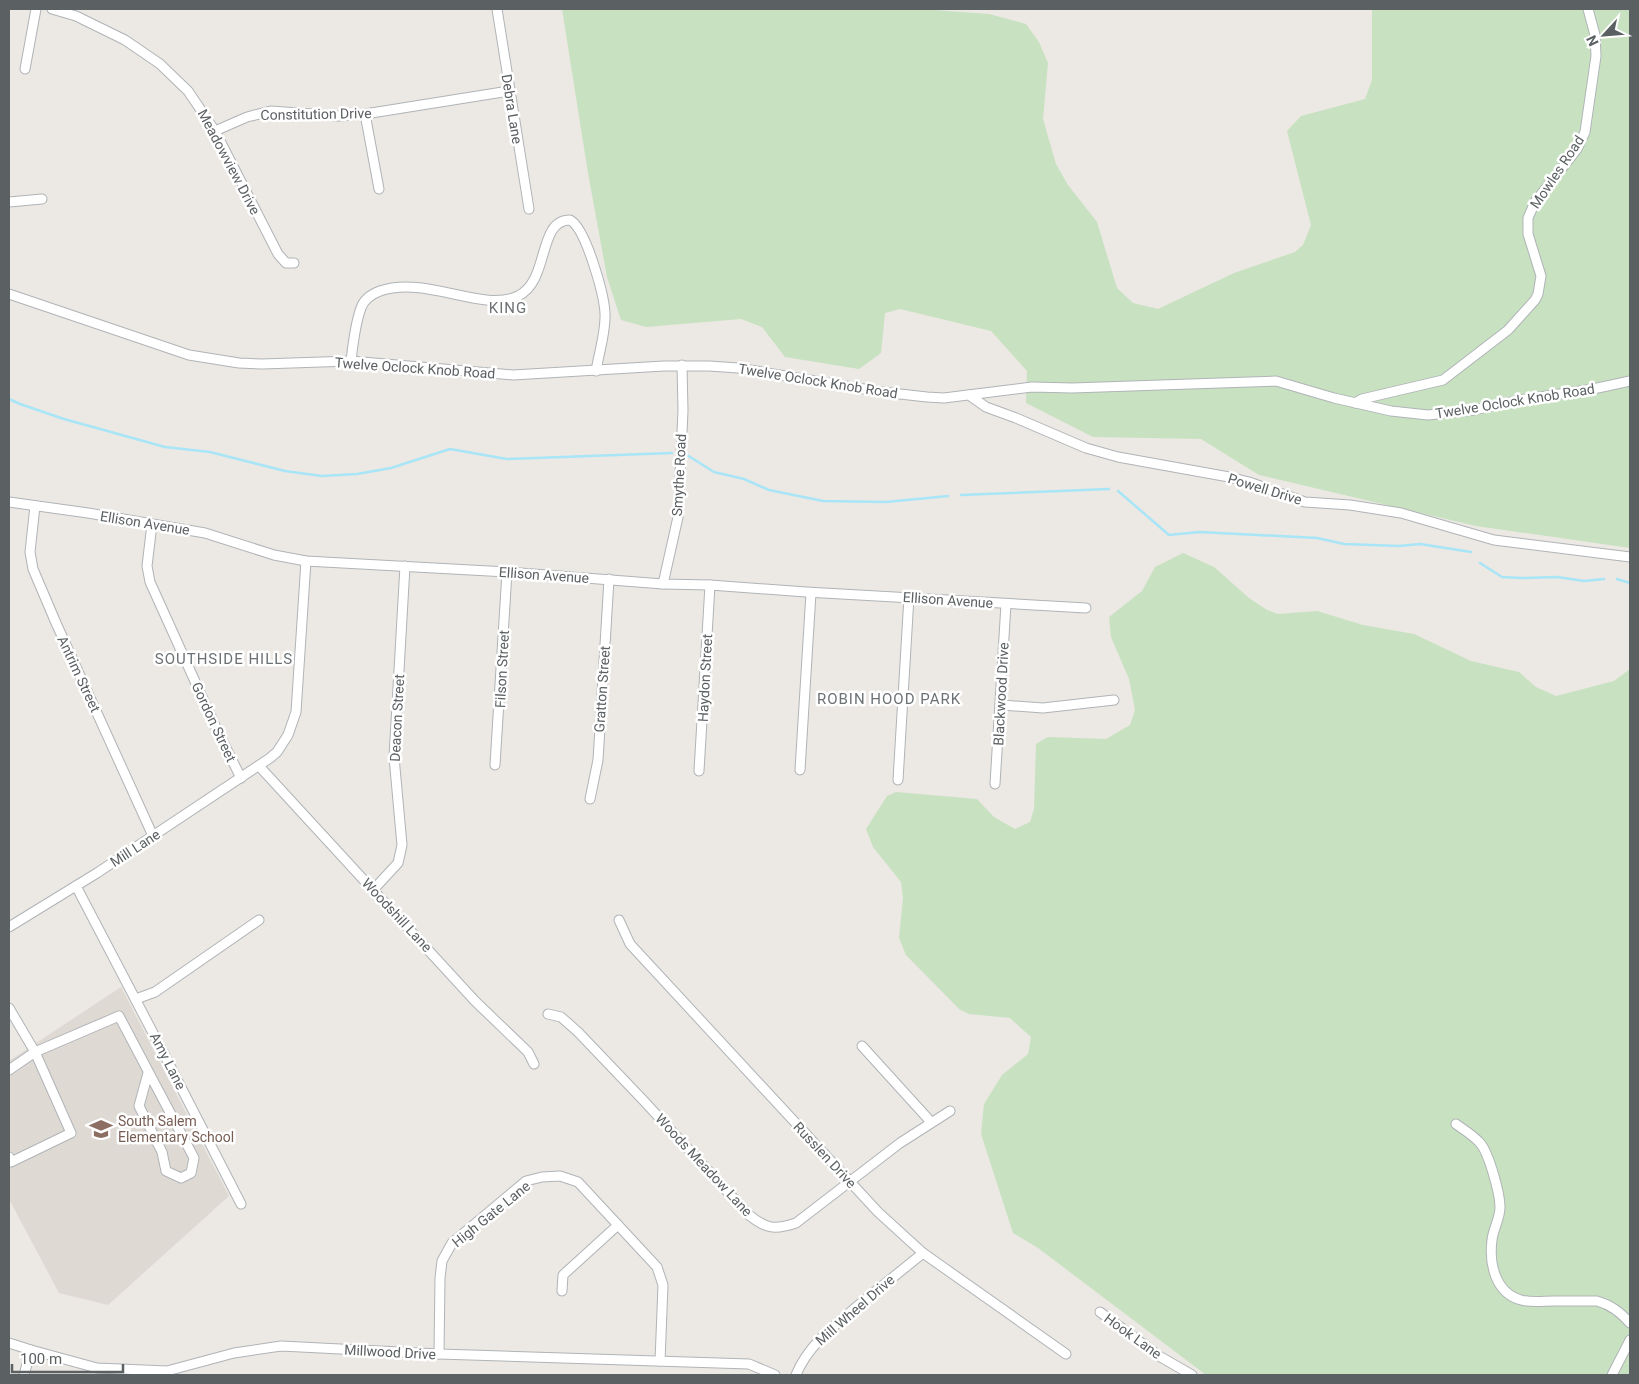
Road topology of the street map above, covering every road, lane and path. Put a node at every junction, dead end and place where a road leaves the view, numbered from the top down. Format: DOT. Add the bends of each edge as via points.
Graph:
graph roads {
  1 [pos="36,9"];
  2 [pos="52,9"];
  3 [pos="497,9"];
  4 [pos="1588,9"];
  5 [pos="25,69"];
  6 [pos="509,91"];
  7 [pos="366,114"];
  8 [pos="215,131"];
  9 [pos="379,189"];
  10 [pos="42,199"];
  11 [pos="9,202"];
  12 [pos="529,209"];
  13 [pos="294,263"];
  14 [pos="9,294"];
  15 [pos="351,361"];
  16 [pos="682,365"];
  17 [pos="596,371"];
  18 [pos="1630,381"];
  19 [pos="969,395"];
  20 [pos="1355,403"];
  21 [pos="9,502"];
  22 [pos="35,506"];
  23 [pos="152,524"];
  24 [pos="1630,557"];
  25 [pos="306,561"];
  26 [pos="406,566"];
  27 [pos="507,572"];
  28 [pos="609,579"];
  29 [pos="663,584"];
  30 [pos="710,585"];
  31 [pos="811,593"];
  32 [pos="909,597"];
  33 [pos="1006,604"];
  34 [pos="1086,608"];
  35 [pos="1114,700"];
  36 [pos="1000,705"];
  37 [pos="259,766"];
  38 [pos="495,766"];
  39 [pos="800,770"];
  40 [pos="699,772"];
  41 [pos="241,778"];
  42 [pos="898,780"];
  43 [pos="995,784"];
  44 [pos="590,799"];
  45 [pos="153,836"];
  46 [pos="76,886"];
  47 [pos="373,890"];
  48 [pos="259,920"];
  49 [pos="619,920"];
  50 [pos="9,927"];
  51 [pos="136,999"];
  52 [pos="9,1008"];
  53 [pos="548,1014"];
  54 [pos="862,1046"];
  55 [pos="35,1052"];
  56 [pos="534,1064"];
  57 [pos="9,1070"];
  58 [pos="148,1073"];
  59 [pos="950,1111"];
  60 [pos="931,1122"];
  61 [pos="1456,1124"];
  62 [pos="9,1157"];
  63 [pos="850,1181"];
  64 [pos="241,1204"];
  65 [pos="618,1225"];
  66 [pos="923,1253"];
  67 [pos="562,1291"];
  68 [pos="1100,1312"];
  69 [pos="1630,1323"];
  70 [pos="1630,1340"];
  71 [pos="9,1343"];
  72 [pos="30,1350"];
  73 [pos="439,1354"];
  74 [pos="1066,1354"];
  75 [pos="660,1361"];
  76 [pos="24,1375"];
  77 [pos="775,1375"];
  78 [pos="796,1375"];
  79 [pos="1192,1375"];
  80 [pos="1612,1375"];
  1 -- 5 [label="street"];
  2 -- 8 [label="street, Meadowview Drive" via="76,16 146,53 188,91"];
  3 -- 6 [label="street, Debra Lane"];
  4 -- 20 [label="street, Mowles Road" via="1595,35 1596,56 1585,132 1577,149 1535,202 1528,218 1528,234 1542,276 1535,300 1508,330 1443,380 1362,398"];
  6 -- 7 [label="street, Constitution Drive"];
  6 -- 12 [label="street, Debra Lane"];
  7 -- 8 [label="street, Constitution Drive" via="338,116 271,112 247,117"];
  7 -- 9 [label="street"];
  8 -- 13 [label="street, Meadowview Drive" via="278,254 286,263"];
  10 -- 11 [label="street"];
  14 -- 15 [label="street, Twelve Oclock Knob Road" via="189,355 262,364"];
  15 -- 17 [label="street, Twelve Oclock Knob Road" via="495,374"];
  15 -- 17 [label="street" via="361,309 369,297 386,289 413,286 498,301 517,297 530,288 536,278 551,231 560,222 570,220 577,224 588,246 604,305"];
  16 -- 17 [label="street, Twelve Oclock Knob Road"];
  16 -- 19 [label="street, Twelve Oclock Knob Road" via="738,368 927,397"];
  16 -- 29 [label="street, Smythe Road" via="678,517"];
  18 -- 20 [label="street, Twelve Oclock Knob Road" via="1443,415 1412,414"];
  19 -- 20 [label="street, Twelve Oclock Knob Road" via="1032,387 1276,381"];
  19 -- 24 [label="street, Powell Drive" via="986,407 1086,448 1118,457 1229,477 1304,502 1401,513 1494,540"];
  21 -- 22 [label="street, Ellison Avenue"];
  22 -- 23 [label="street, Ellison Avenue"];
  22 -- 45 [label="street, Antrim Street" via="30,552 33,569"];
  23 -- 25 [label="street, Ellison Avenue" via="205,533 274,555"];
  23 -- 41 [label="street, Gordon Street" via="147,566 150,582"];
  25 -- 26 [label="street, Ellison Avenue"];
  25 -- 37 [label="street, Mill Lane" via="296,712 284,743"];
  26 -- 27 [label="street, Ellison Avenue"];
  26 -- 47 [label="street, Deacon Street" via="394,758 402,846 398,862"];
  27 -- 28 [label="street, Ellison Avenue"];
  27 -- 38 [label="street, Filson Street"];
  28 -- 29 [label="street, Ellison Avenue"];
  28 -- 44 [label="street, Gratton Street" via="598,760"];
  29 -- 30 [label="street, Ellison Avenue"];
  30 -- 31 [label="street, Ellison Avenue"];
  30 -- 40 [label="street, Haydon Street"];
  31 -- 32 [label="street, Ellison Avenue"];
  31 -- 39 [label="street"];
  32 -- 33 [label="street, Ellison Avenue"];
  32 -- 42 [label="street"];
  33 -- 34 [label="street, Ellison Avenue"];
  33 -- 36 [label="street, Blackwood Drive"];
  35 -- 36 [label="street" via="1043,708"];
  36 -- 43 [label="street, Blackwood Drive"];
  37 -- 41 [label="street, Mill Lane"];
  37 -- 47 [label="street, Woodshill Lane"];
  41 -- 45 [label="street, Mill Lane"];
  45 -- 46 [label="street, Mill Lane"];
  46 -- 50 [label="street, Mill Lane"];
  46 -- 51 [label="street, Amy Lane"];
  47 -- 56 [label="street, Woodshill Lane" via="528,1052"];
  48 -- 51 [label="street" via="155,992"];
  49 -- 63 [label="street, Russlen Drive" via="630,944"];
  51 -- 64 [label="street, Amy Lane"];
  52 -- 55 [label="street"];
  53 -- 63 [label="street, Woods Meadow Lane" via="561,1017 578,1032 759,1224 775,1228 796,1223"];
  54 -- 60 [label="street"];
  55 -- 57 [label="street"];
  55 -- 58 [label="street" via="119,1016"];
  55 -- 62 [label="street" via="71,1133 11,1162"];
  58 -- 58 [label="street" via="194,1158 191,1173 181,1178 166,1171 162,1152 139,1106"];
  59 -- 60 [label="street, Woods Meadow Lane"];
  60 -- 63 [label="street, Woods Meadow Lane"];
  61 -- 69 [label="street" via="1480,1142 1492,1169 1500,1208 1492,1239 1492,1262 1496,1278 1506,1292 1531,1302 1605,1303"];
  63 -- 66 [label="street, Russlen Drive"];
  65 -- 67 [label="street" via="563,1275"];
  65 -- 73 [label="street, High Gate Lane" via="578,1182 560,1176 526,1181 452,1243 442,1261"];
  65 -- 75 [label="street, High Gate Lane" via="657,1267 663,1285"];
  66 -- 74 [label="street, Russlen Drive"];
  66 -- 78 [label="street, Mill Wheel Drive" via="833,1326 815,1344"];
  68 -- 79 [label="street, Hook Lane" via="1159,1356"];
  70 -- 80 [label="street"];
  71 -- 72 [label="street, Millwood Drive"];
  72 -- 73 [label="street, Millwood Drive" via="97,1368 168,1371 234,1353 281,1346"];
  72 -- 76 [label="street"];
  73 -- 75 [label="street, Millwood Drive"];
  75 -- 77 [label="street, Millwood Drive" via="749,1364"];
}
